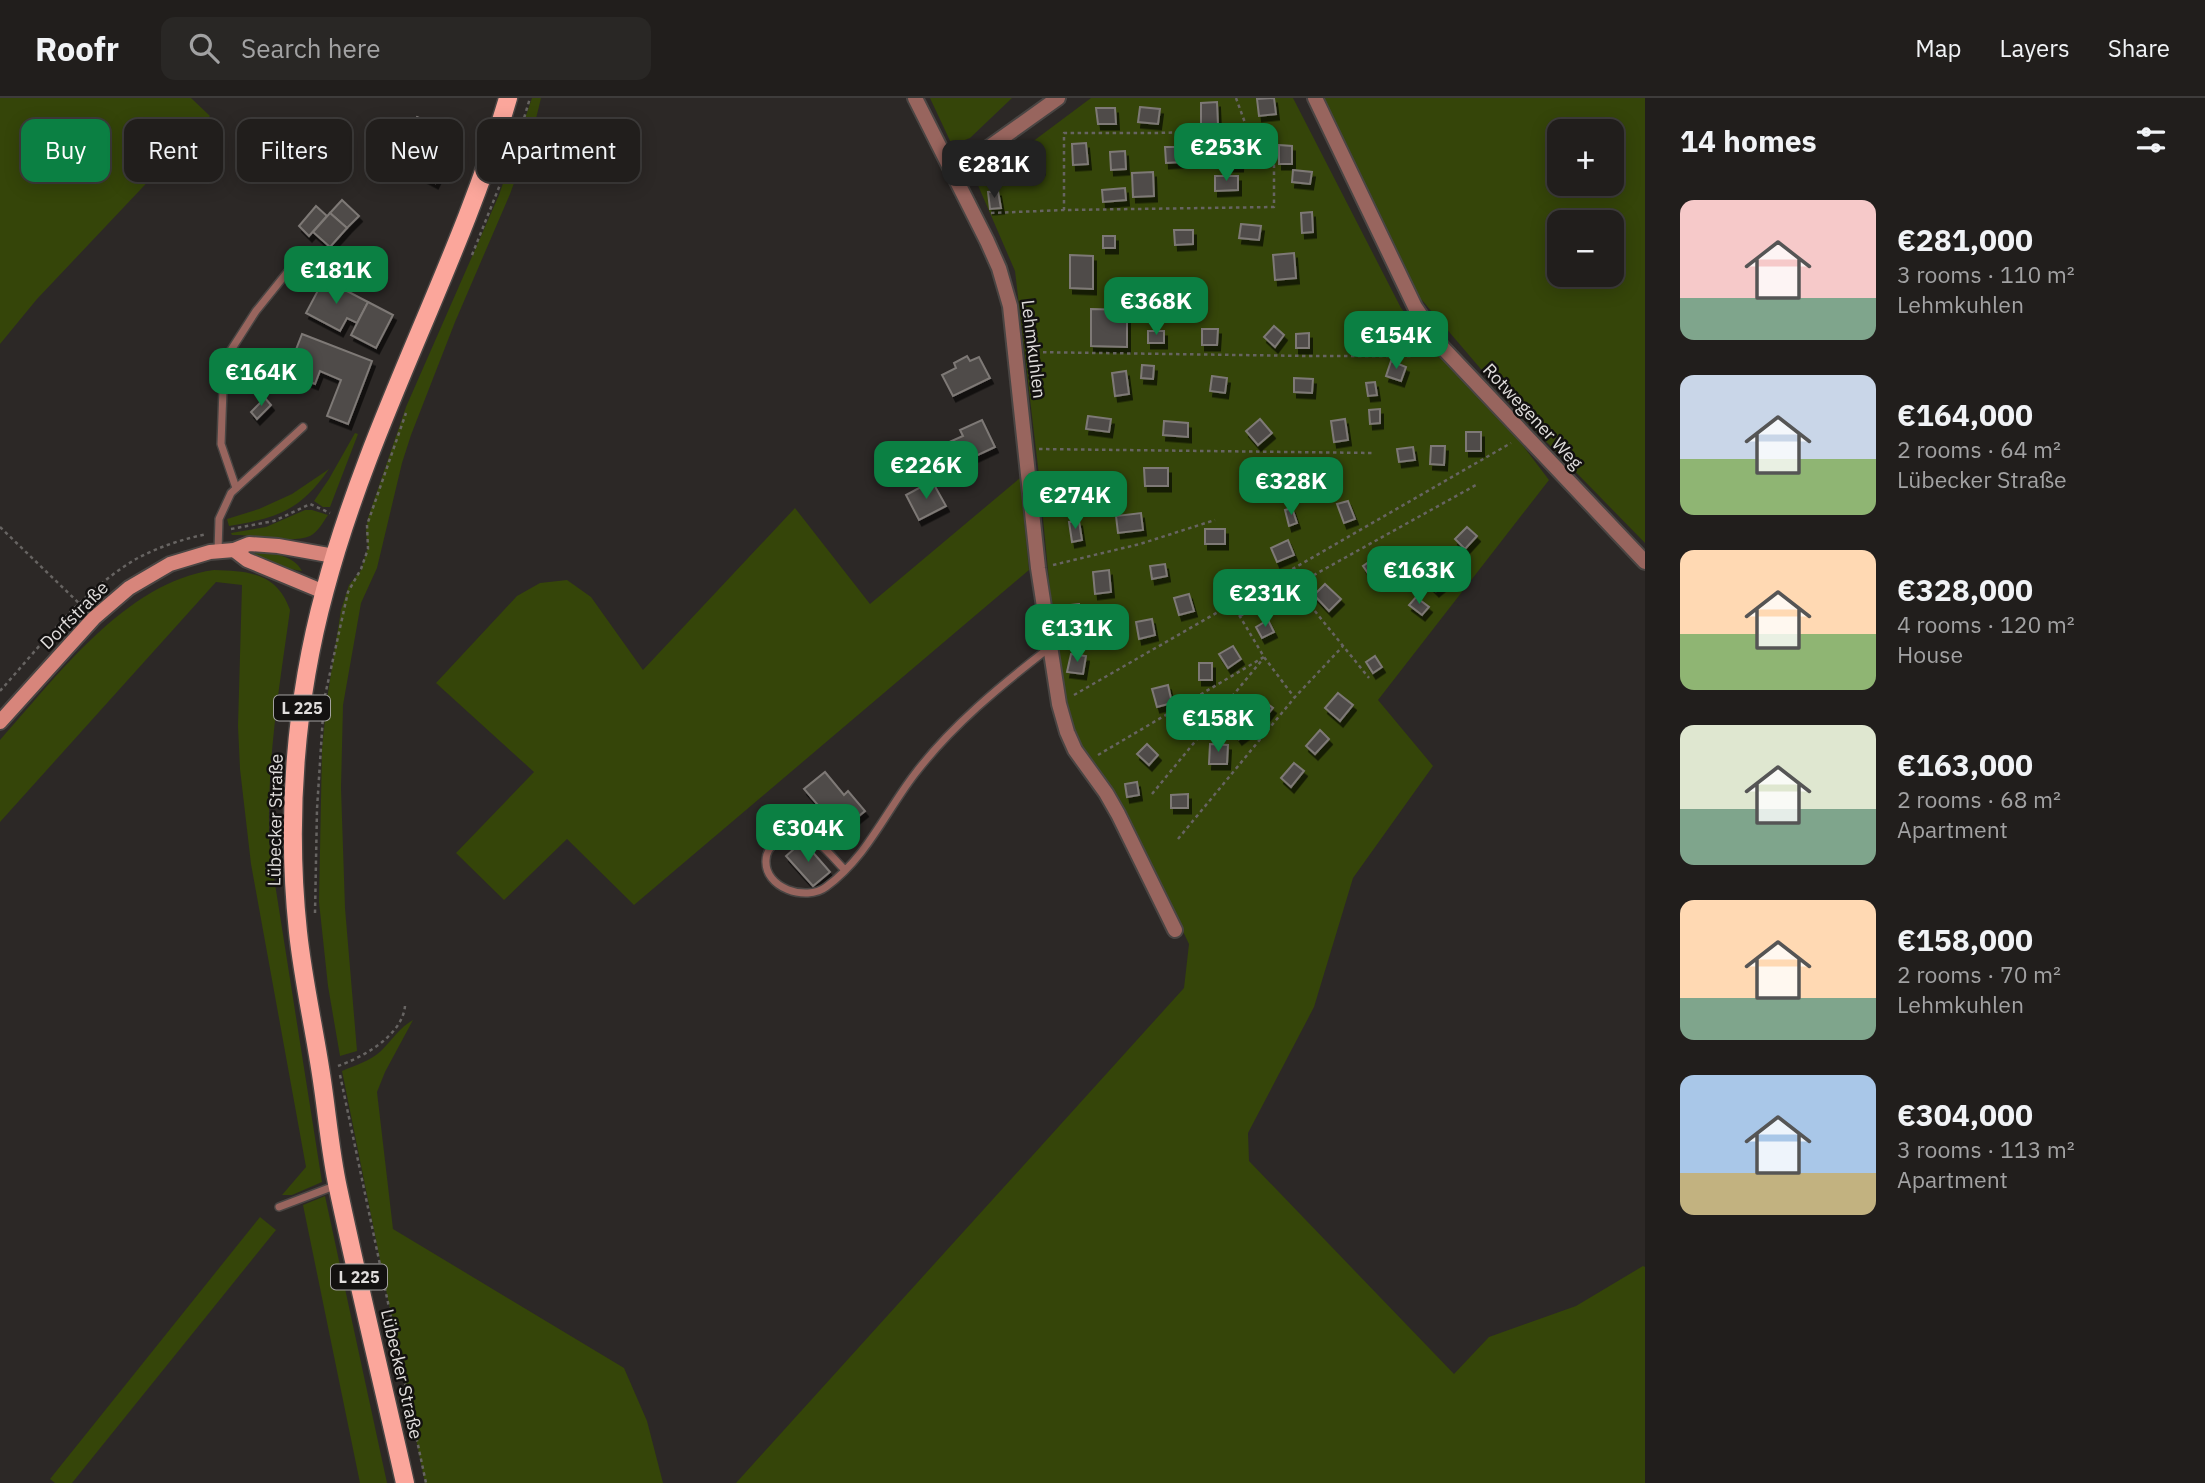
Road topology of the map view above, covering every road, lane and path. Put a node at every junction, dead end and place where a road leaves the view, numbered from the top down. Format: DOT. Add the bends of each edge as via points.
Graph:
graph roads {
  1 [pos="508,98"];
  2 [pos="915,98"];
  3 [pos="1058,98"];
  4 [pos="1236,98"];
  5 [pos="1315,98"];
  6 [pos="1248,131"];
  7 [pos="951,171"];
  8 [pos="1064,210"];
  9 [pos="973,214"];
  10 [pos="302,254"];
  11 [pos="1442,347"];
  12 [pos="1015,352"];
  13 [pos="303,427"];
  14 [pos="1523,434"];
  15 [pos="1027,449"];
  16 [pos="1371,453"];
  17 [pos="1476,485"];
  18 [pos="236,488"];
  19 [pos="1215,520"];
  20 [pos="367,525"];
  21 [pos="0,527"];
  22 [pos="234,550"];
  23 [pos="218,551"];
  24 [pos="334,556"];
  25 [pos="1645,562"];
  26 [pos="1038,568"];
  27 [pos="1284,573"];
  28 [pos="1294,586"];
  29 [pos="324,592"];
  30 [pos="1232,603"];
  31 [pos="1240,616"];
  32 [pos="94,618"];
  33 [pos="1343,646"];
  34 [pos="1050,648"];
  35 [pos="1264,657"];
  36 [pos="1368,678"];
  37 [pos="1295,698"];
  38 [pos="1059,704"];
  39 [pos="0,722"];
  40 [pos="1083,764"];
  41 [pos="1152,794"];
  42 [pos="1178,839"];
  43 [pos="844,869"];
  44 [pos="315,915"];
  45 [pos="1175,930"];
  46 [pos="405,1006"];
  47 [pos="329,1068"];
  48 [pos="337,1185"];
  49 [pos="279,1207"];
  50 [pos="405,1483"];
  51 [pos="426,1483"];
  1 -- 24 [label="main road, Lübecker Straße / L 225" via="483,175 369,455"];
  2 -- 7 [label="street, Lehmkuhlen"];
  3 -- 7 [label="street"];
  4 -- 6 [label="path"];
  5 -- 11 [label="street, Rotwegener Weg" via="1415,307"];
  6 -- 8 [label="path" via="1064,133"];
  6 -- 8 [label="path" via="1274,130 1274,207"];
  7 -- 9 [label="street, Lehmkuhlen"];
  8 -- 9 [label="path"];
  9 -- 12 [label="street, Lehmkuhlen" via="1007,292"];
  10 -- 18 [label="lane" via="223,361 221,444"];
  11 -- 12 [label="path" via="1399,356"];
  11 -- 14 [label="street, Rotwegener Weg"];
  12 -- 15 [label="street, Lehmkuhlen"];
  13 -- 18 [label="lane"];
  14 -- 25 [label="street, Rotwegener Weg" via="1538,455"];
  14 -- 27 [label="path"];
  15 -- 16 [label="path"];
  15 -- 26 [label="street, Lehmkuhlen"];
  17 -- 28 [label="path"];
  18 -- 23 [label="lane" via="219,519"];
  19 -- 26 [label="path" via="1140,544"];
  20 -- 44 [label="path" via="368,549 348,592 324,700"];
  21 -- 32 [label="path"];
  22 -- 23 [label="street, Dorfstraße"];
  22 -- 24 [label="street, Dorfstraße" via="261,544"];
  22 -- 29 [label="street"];
  23 -- 32 [label="street, Dorfstraße" via="170,564 129,588"];
  24 -- 29 [label="main road, Lübecker Straße / L 225"];
  26 -- 34 [label="street, Lehmkuhlen"];
  27 -- 28 [label="path"];
  27 -- 30 [label="path"];
  28 -- 31 [label="path"];
  28 -- 33 [label="path"];
  29 -- 47 [label="main road, Lübecker Straße / L 225" via="297,740 293,827 307,1001"];
  30 -- 31 [label="path"];
  30 -- 38 [label="path"];
  31 -- 35 [label="path"];
  32 -- 39 [label="street, Dorfstraße"];
  33 -- 36 [label="path"];
  33 -- 37 [label="path"];
  34 -- 38 [label="street, Lehmkuhlen"];
  34 -- 43 [label="lane" via="954,728"];
  35 -- 37 [label="path"];
  35 -- 40 [label="path"];
  35 -- 41 [label="path"];
  37 -- 42 [label="path"];
  38 -- 40 [label="street, Lehmkuhlen" via="1066,732"];
  40 -- 45 [label="street, Lehmkuhlen" via="1118,814"];
  43 -- 43 [label="lane" via="824,889 794,893 774,879 766,859 780,838 803,834 814,838"];
  46 -- 47 [label="path" via="399,1024 374,1049"];
  47 -- 48 [label="main road, Lübecker Straße / L 225"];
  47 -- 51 [label="path"];
  48 -- 49 [label="lane"];
  48 -- 50 [label="main road, Lübecker Straße / L 225"];
}
